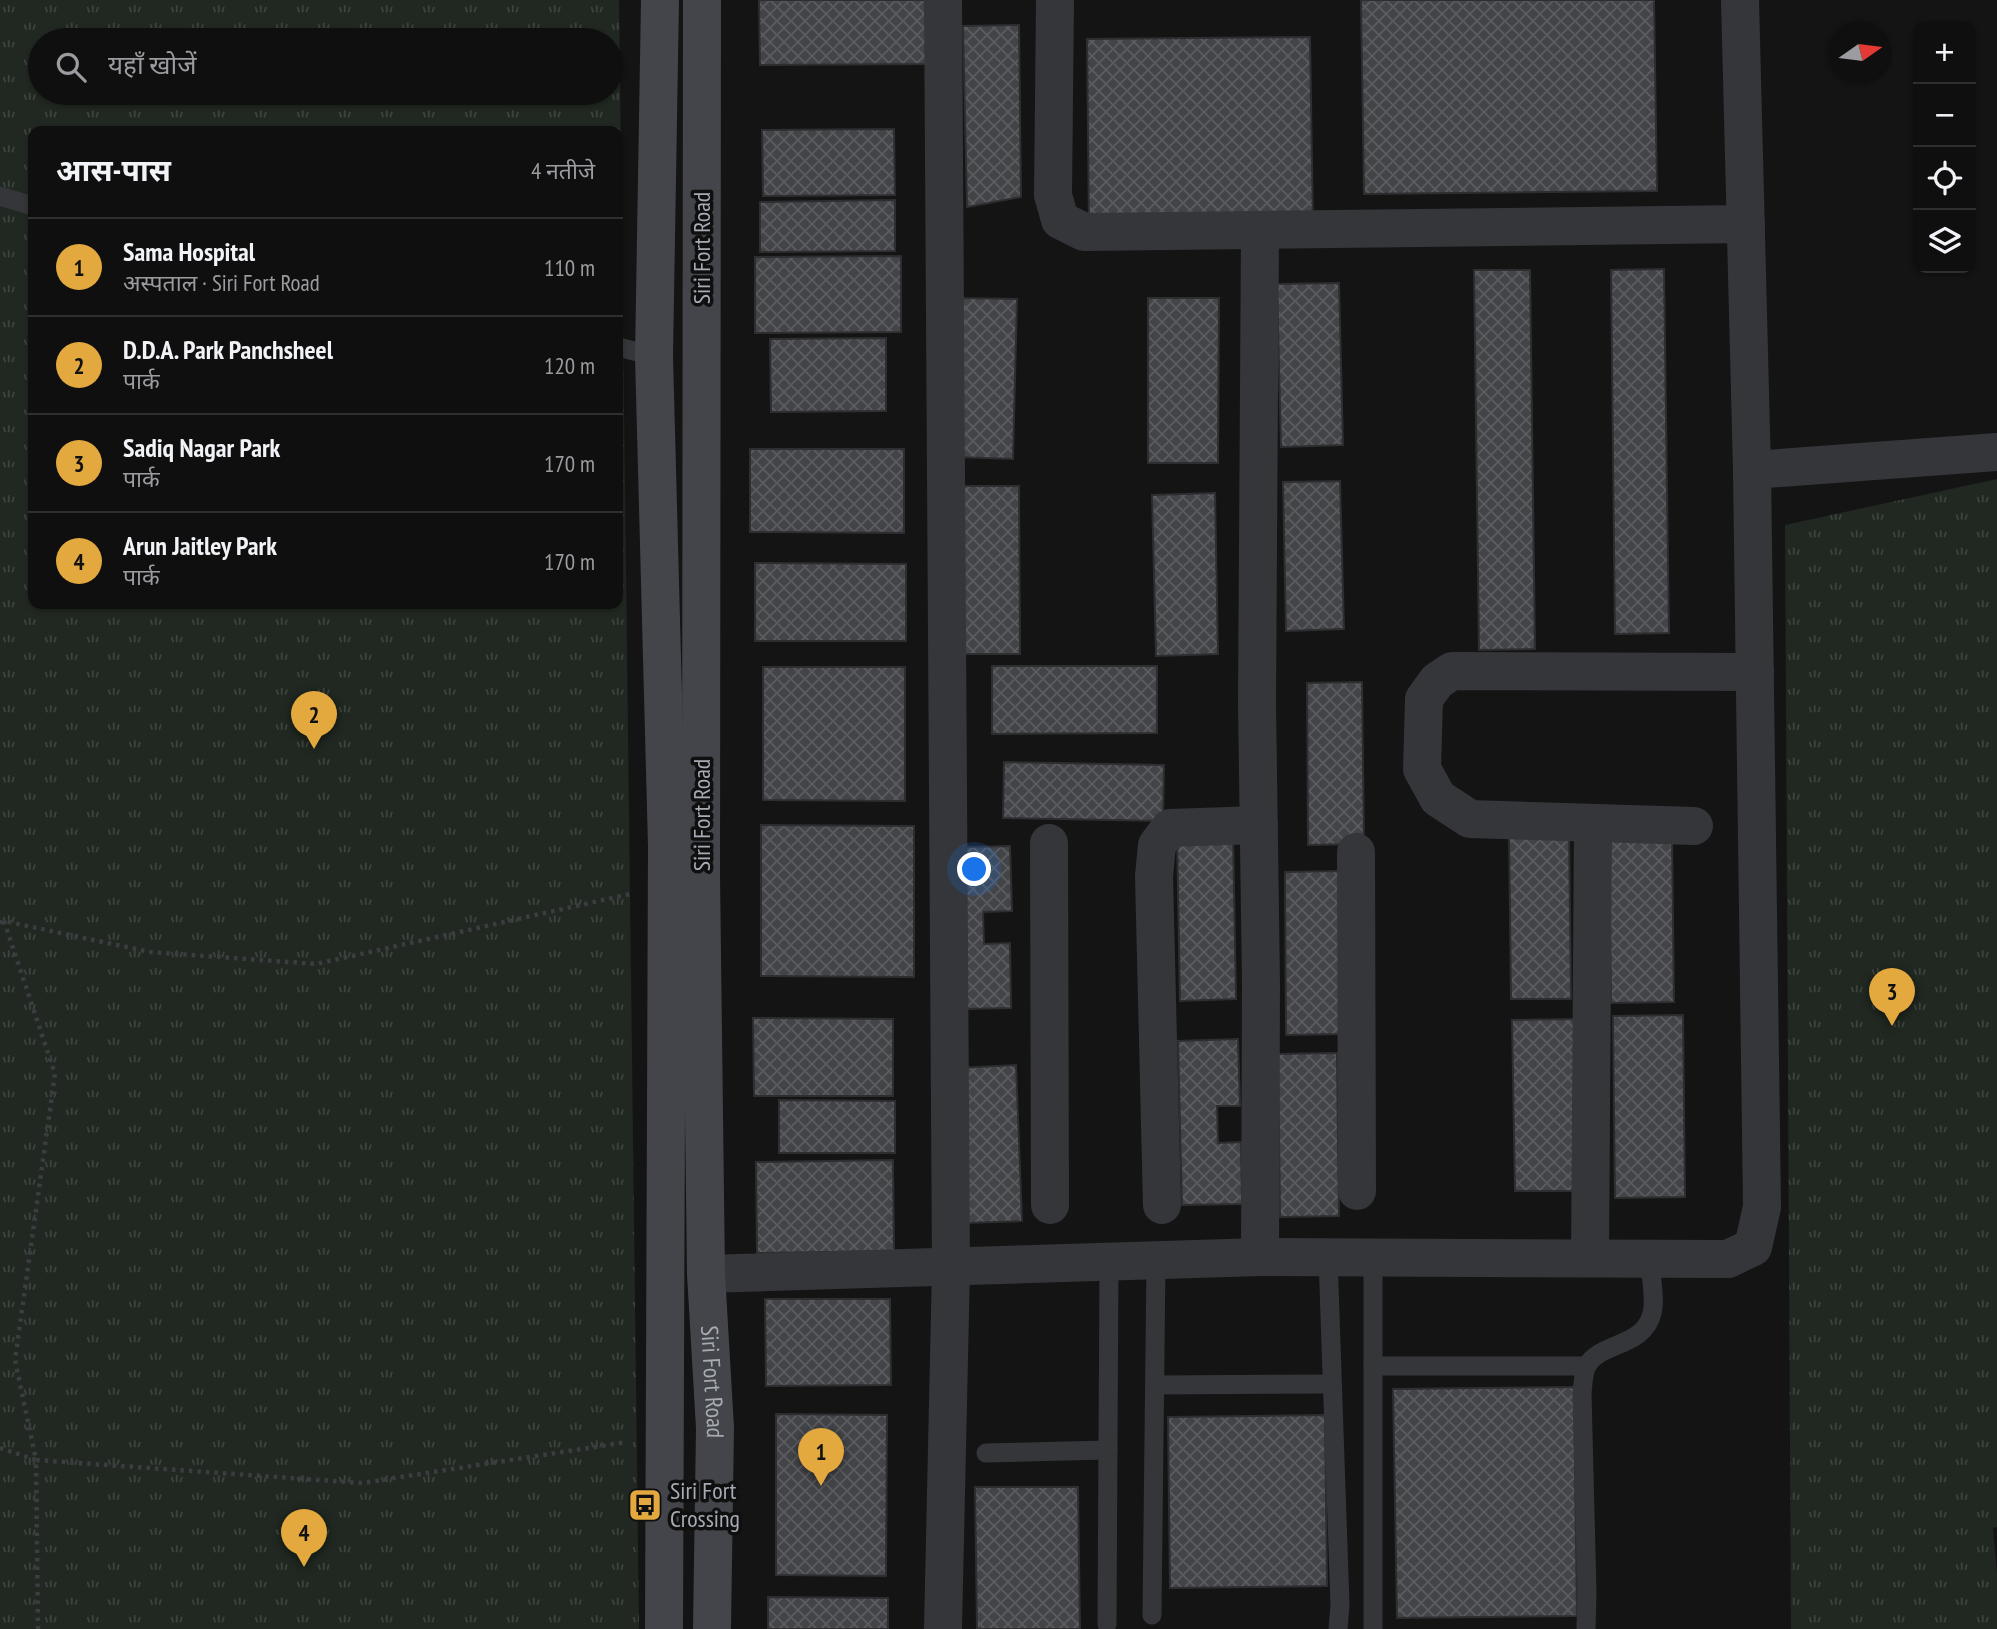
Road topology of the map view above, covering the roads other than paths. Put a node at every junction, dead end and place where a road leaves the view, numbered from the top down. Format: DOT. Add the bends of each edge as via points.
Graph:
graph roads {
  1 [pos="660,0"];
  2 [pos="702,0"];
  3 [pos="943,0"];
  4 [pos="1055,0"];
  5 [pos="1740,0"];
  6 [pos="0,196"];
  7 [pos="28,204"];
  8 [pos="1746,224"];
  9 [pos="1260,232"];
  10 [pos="636,352"];
  11 [pos="1997,452"];
  12 [pos="1752,470"];
  13 [pos="1755,672"];
  14 [pos="1593,823"];
  15 [pos="1259,825"];
  16 [pos="1694,825"];
  17 [pos="1049,843"];
  18 [pos="1356,852"];
  19 [pos="1357,1191"];
  20 [pos="1050,1205"];
  21 [pos="1162,1205"];
  22 [pos="1259,1257"];
  23 [pos="1328,1257"];
  24 [pos="1373,1258"];
  25 [pos="1590,1258"];
  26 [pos="1650,1258"];
  27 [pos="1156,1261"];
  28 [pos="1109,1262"];
  29 [pos="951,1267"];
  30 [pos="705,1274"];
  31 [pos="1373,1366"];
  32 [pos="1587,1366"];
  33 [pos="1332,1384"];
  34 [pos="1155,1385"];
  35 [pos="1108,1450"];
  36 [pos="986,1453"];
  37 [pos="1152,1615"];
  38 [pos="1107,1624"];
  39 [pos="664,1629"];
  40 [pos="712,1629"];
  41 [pos="943,1629"];
  42 [pos="1338,1629"];
  43 [pos="1373,1629"];
  44 [pos="1586,1629"];
  1 -- 10 [label="street, Siri Fort Road"];
  2 -- 30 [label="street, Siri Fort Road"];
  3 -- 29 [label="street"];
  4 -- 9 [label="street" via="1053,195 1060,220 1084,232"];
  5 -- 8 [label="street"];
  6 -- 7 [label="lane"];
  8 -- 9 [label="street"];
  8 -- 12 [label="street"];
  9 -- 15 [label="street"];
  10 -- 39 [label="street, Siri Fort Road" via="667,846"];
  11 -- 12 [label="street"];
  12 -- 13 [label="street"];
  13 -- 14 [label="street" via="1452,671 1437,681 1424,699 1422,769 1438,798 1470,820"];
  13 -- 26 [label="street" via="1762,1207 1753,1247 1728,1259"];
  14 -- 16 [label="street"];
  14 -- 25 [label="street"];
  15 -- 21 [label="street" via="1170,828 1157,845"];
  15 -- 22 [label="street"];
  17 -- 20 [label="street"];
  18 -- 19 [label="street"];
  22 -- 23 [label="street"];
  22 -- 27 [label="street"];
  23 -- 24 [label="street"];
  23 -- 33 [label="lane"];
  24 -- 25 [label="street"];
  24 -- 31 [label="lane"];
  25 -- 26 [label="street"];
  26 -- 32 [label="lane" via="1652,1313 1642,1331 1599,1353"];
  27 -- 28 [label="street"];
  27 -- 34 [label="lane"];
  28 -- 29 [label="street"];
  28 -- 35 [label="lane"];
  29 -- 30 [label="street"];
  29 -- 41 [label="street"];
  30 -- 40 [label="street, Siri Fort Road" via="715,1428"];
  31 -- 32 [label="lane"];
  31 -- 43 [label="lane"];
  32 -- 44 [label="lane" via="1582,1392"];
  33 -- 34 [label="lane"];
  33 -- 42 [label="lane"];
  34 -- 37 [label="lane"];
  35 -- 36 [label="lane"];
  35 -- 38 [label="lane"];
}
